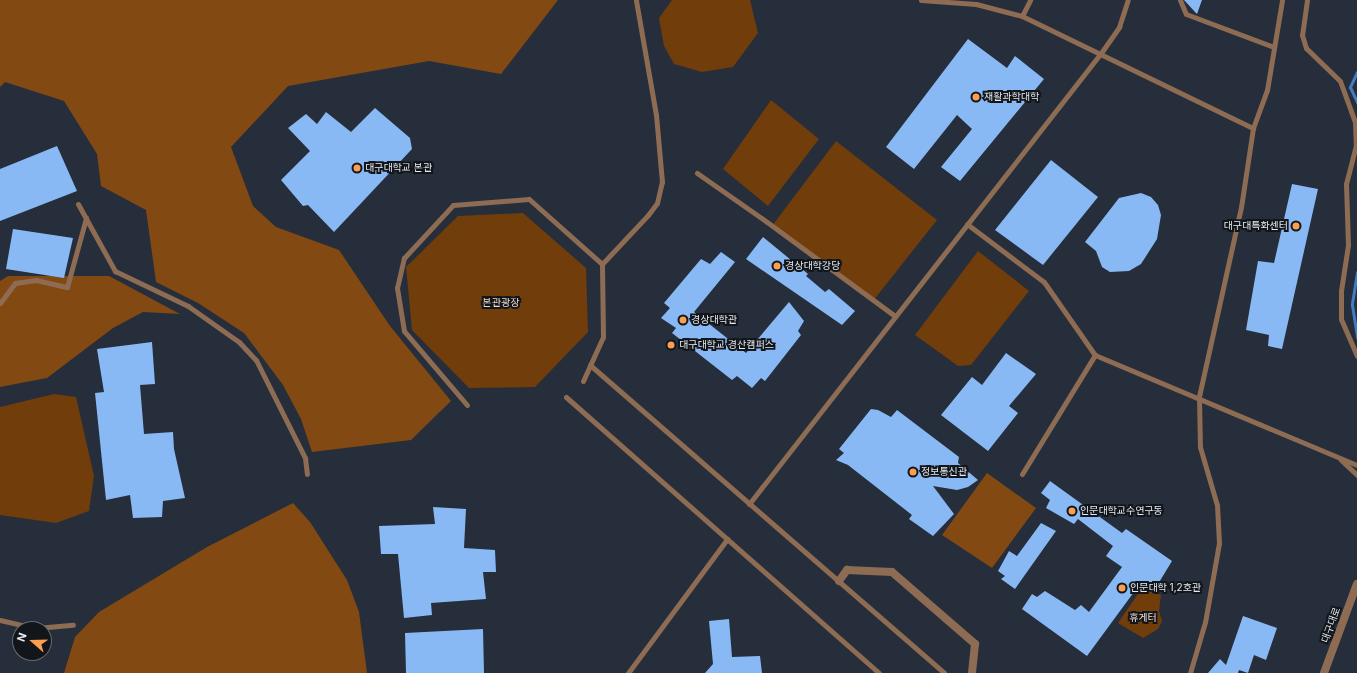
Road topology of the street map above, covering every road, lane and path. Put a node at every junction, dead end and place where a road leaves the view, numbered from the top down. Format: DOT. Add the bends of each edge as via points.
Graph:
graph roads {
  1 [pos="636,0"];
  2 [pos="921,0"];
  3 [pos="1030,0"];
  4 [pos="1128,0"];
  5 [pos="1180,0"];
  6 [pos="1282,0"];
  7 [pos="1307,0"];
  8 [pos="1022,16"];
  9 [pos="1274,46"];
  10 [pos="1100,53"];
  11 [pos="1253,128"];
  12 [pos="697,173"];
  13 [pos="78,204"];
  14 [pos="86,218"];
  15 [pos="967,224"];
  16 [pos="602,264"];
  17 [pos="0,303"];
  18 [pos="895,316"];
  19 [pos="1095,355"];
  20 [pos="1357,356"];
  21 [pos="590,365"];
  22 [pos="583,381"];
  23 [pos="566,397"];
  24 [pos="1199,397"];
  25 [pos="467,405"];
  26 [pos="1338,458"];
  27 [pos="1357,465"];
  28 [pos="307,474"];
  29 [pos="1022,474"];
  30 [pos="1357,475"];
  31 [pos="749,504"];
  32 [pos="727,539"];
  33 [pos="839,582"];
  34 [pos="1357,584"];
  35 [pos="0,620"];
  36 [pos="73,625"];
  37 [pos="628,673"];
  38 [pos="879,673"];
  39 [pos="944,673"];
  40 [pos="972,673"];
  41 [pos="1190,673"];
  42 [pos="1324,673"];
  1 -- 16 [label="lane" via="656,115 662,182 657,203"];
  2 -- 8 [label="lane" via="976,4"];
  3 -- 8 [label="lane"];
  4 -- 10 [label="lane" via="1119,26"];
  5 -- 9 [label="lane" via="1186,14"];
  6 -- 9 [label="lane"];
  7 -- 20 [label="lane" via="1302,36 1306,48 1340,81 1355,122 1356,145 1346,184 1348,245 1341,291 1341,319"];
  8 -- 10 [label="lane"];
  9 -- 11 [label="lane" via="1267,90"];
  10 -- 11 [label="lane"];
  10 -- 15 [label="lane"];
  11 -- 24 [label="lane" via="1241,207"];
  12 -- 18 [label="lane"];
  13 -- 14 [label="lane"];
  14 -- 17 [label="lane" via="68,286 36,280 15,283"];
  14 -- 28 [label="lane" via="115,271 188,306 240,342 256,360 305,458"];
  15 -- 18 [label="lane"];
  15 -- 19 [label="lane" via="1044,282"];
  16 -- 21 [label="lane" via="604,337"];
  16 -- 25 [label="lane" via="529,199 453,205 404,258 397,288 404,331"];
  18 -- 31 [label="lane"];
  19 -- 24 [label="lane"];
  19 -- 29 [label="lane"];
  21 -- 22 [label="lane"];
  21 -- 31 [label="lane"];
  23 -- 32 [label="lane"];
  24 -- 26 [label="lane"];
  24 -- 41 [label="lane" via="1200,447 1216,505 1219,543 1205,622"];
  26 -- 27 [label="lane"];
  26 -- 30 [label="lane"];
  31 -- 33 [label="lane"];
  32 -- 37 [label="lane"];
  32 -- 38 [label="lane"];
  33 -- 39 [label="lane"];
  33 -- 40 [label="street" via="847,570 892,572 975,644"];
  34 -- 42 [label="street, 대구대로"];
  35 -- 36 [label="lane" via="36,628"];
}
